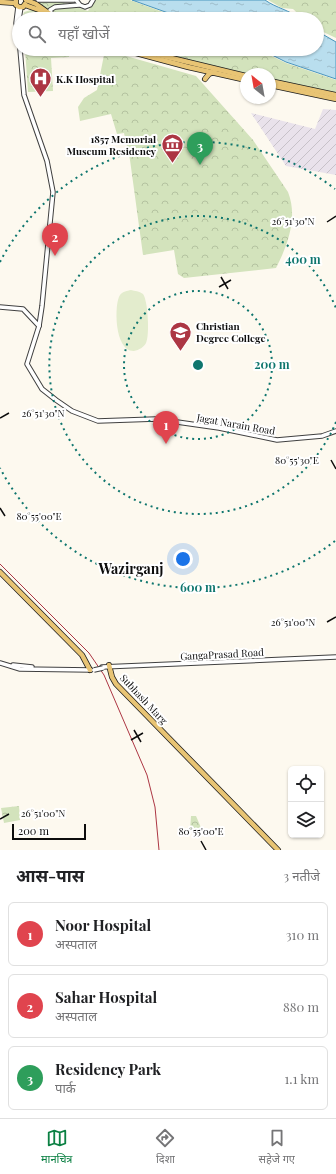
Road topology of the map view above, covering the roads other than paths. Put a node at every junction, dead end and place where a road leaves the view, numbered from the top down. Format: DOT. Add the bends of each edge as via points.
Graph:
graph roads {
  1 [pos="38,0"];
  2 [pos="75,0"];
  3 [pos="93,0"];
  4 [pos="0,2"];
  5 [pos="23,2"];
  6 [pos="79,5"];
  7 [pos="20,12"];
  8 [pos="21,12"];
  9 [pos="44,12"];
  10 [pos="51,12"];
  11 [pos="21,56"];
  12 [pos="149,56"];
  13 [pos="163,56"];
  14 [pos="214,72"];
  15 [pos="240,75"];
  16 [pos="240,78"];
  17 [pos="205,79"];
  18 [pos="276,82"];
  19 [pos="276,86"];
  20 [pos="336,95"];
  21 [pos="336,99"];
  22 [pos="0,307"];
  23 [pos="39,326"];
  24 [pos="336,431"];
  25 [pos="0,572"];
  26 [pos="336,657"];
  27 [pos="0,663"];
  28 [pos="109,666"];
  29 [pos="91,669"];
  30 [pos="278,850"];
  1 -- 2 [label="street"];
  2 -- 6 [label="street"];
  3 -- 6 [label="street" via="86,7"];
  4 -- 5 [label="main road"];
  5 -- 7 [label="street"];
  5 -- 8 [label="street"];
  5 -- 9 [label="main road"];
  6 -- 10 [label="street" via="55,7"];
  11 -- 23 [label="street, Jagat Narain Road" via="24,96 47,161 53,192 46,283"];
  12 -- 14 [label="main road"];
  13 -- 15 [label="main road"];
  14 -- 16 [label="main road"];
  14 -- 17 [label="main road"];
  18 -- 20 [label="main road"];
  19 -- 21 [label="main road"];
  22 -- 23 [label="street" via="23,309"];
  23 -- 24 [label="street, Jagat Narain Road" via="27,364 42,389 72,411 85,417 102,421 163,420 277,440 322,436"];
  25 -- 29 [label="main road" via="79,651"];
  26 -- 28 [label="street, GangaPrasad Road"];
  27 -- 29 [label="street" via="22,667"];
  28 -- 29 [label="street, bridge"];
  28 -- 30 [label="main road, Subhash Marg" via="112,677 134,703"];
}
